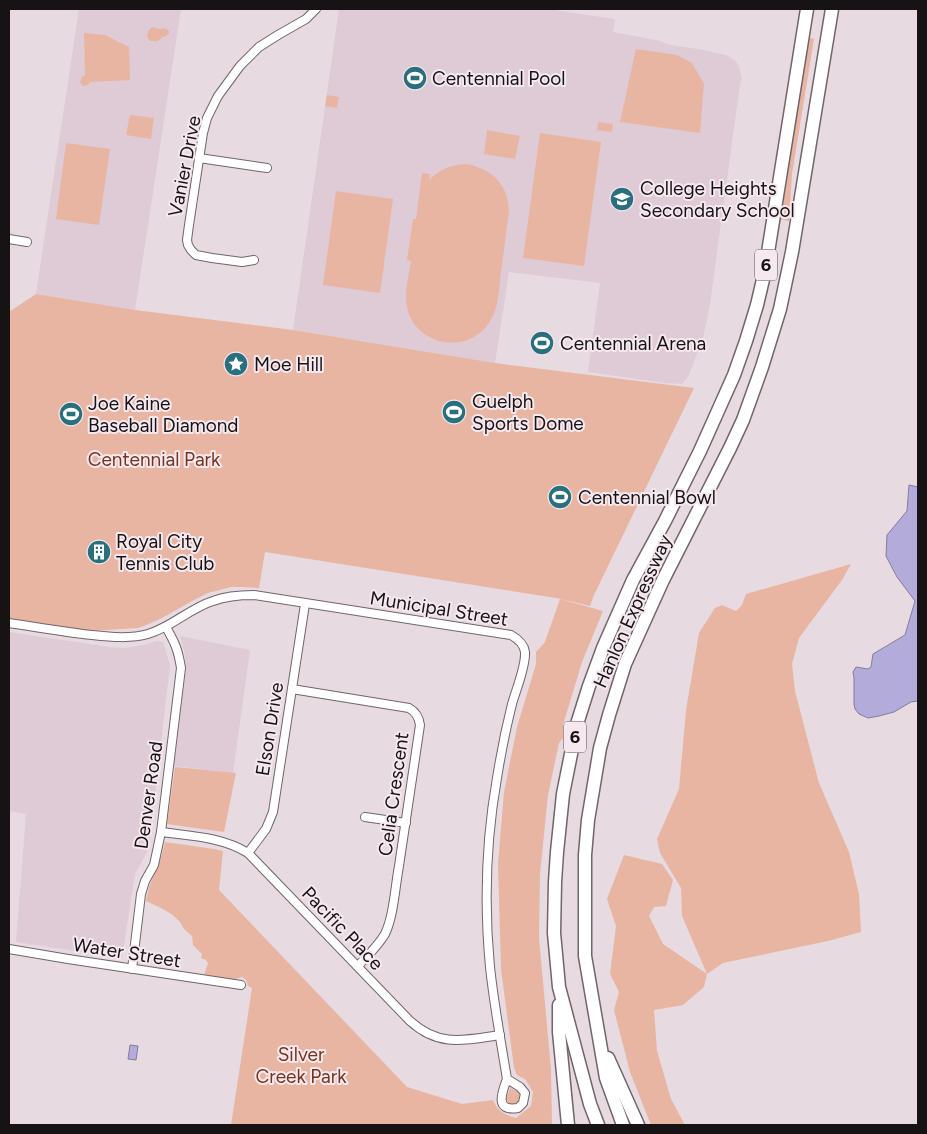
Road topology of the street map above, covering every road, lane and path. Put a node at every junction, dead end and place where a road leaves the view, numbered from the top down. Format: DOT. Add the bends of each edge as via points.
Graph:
graph roads {
  1 [pos="316,9"];
  2 [pos="807,9"];
  3 [pos="832,9"];
  4 [pos="199,158"];
  5 [pos="267,168"];
  6 [pos="9,239"];
  7 [pos="27,242"];
  8 [pos="254,260"];
  9 [pos="305,604"];
  10 [pos="9,622"];
  11 [pos="166,627"];
  12 [pos="292,688"];
  13 [pos="365,817"];
  14 [pos="406,823"];
  15 [pos="162,832"];
  16 [pos="248,853"];
  17 [pos="9,949"];
  18 [pos="358,966"];
  19 [pos="132,969"];
  20 [pos="241,985"];
  21 [pos="558,987"];
  22 [pos="500,1035"];
  23 [pos="600,1039"];
  24 [pos="507,1080"];
  25 [pos="568,1125"];
  26 [pos="598,1125"];
  27 [pos="623,1125"];
  28 [pos="638,1125"];
  1 -- 4 [label="street, Vanier Drive" via="259,47 231,78 207,118"];
  2 -- 21 [label="highway, Hanlon Expressway / 6" via="765,271 746,341 700,451 633,580 588,686 577,724 563,794 555,882"];
  3 -- 23 [label="highway, Hanlon Expressway / 6" via="792,252 765,359 730,448 662,580 625,664 600,748 585,855 585,956"];
  4 -- 5 [label="street"];
  4 -- 8 [label="street, Vanier Drive" via="188,245 196,255 242,262"];
  6 -- 7 [label="street"];
  9 -- 11 [label="street, Municipal Street" via="254,595 228,597 212,601"];
  9 -- 12 [label="street, Elson Drive"];
  9 -- 22 [label="street, Municipal Street" via="511,635 523,646 525,652 495,790 487,872 490,965"];
  10 -- 11 [label="street, Municipal Street" via="114,637 149,634"];
  11 -- 15 [label="street, Denver Road" via="179,653 181,668"];
  12 -- 14 [label="street, Celia Crescent" via="409,708 417,714 420,725"];
  12 -- 16 [label="street, Elson Drive" via="273,812 263,834"];
  13 -- 14 [label="street"];
  14 -- 18 [label="street, Celia Crescent" via="386,932"];
  15 -- 16 [label="street, Pacific Place" via="223,841"];
  15 -- 19 [label="street, Denver Road" via="154,865 141,894"];
  16 -- 18 [label="street, Pacific Place"];
  17 -- 19 [label="street, Water Street"];
  18 -- 22 [label="street, Pacific Place" via="410,1021 426,1033 458,1041"];
  19 -- 20 [label="street, Water Street"];
  21 -- 25 [label="highway"];
  21 -- 26 [label="highway, Hanlon Expressway / 6"];
  22 -- 24 [label="street, Municipal Street"];
  23 -- 27 [label="highway, Hanlon Expressway / 6" via="606,1078"];
  23 -- 28 [label="highway"];
}
